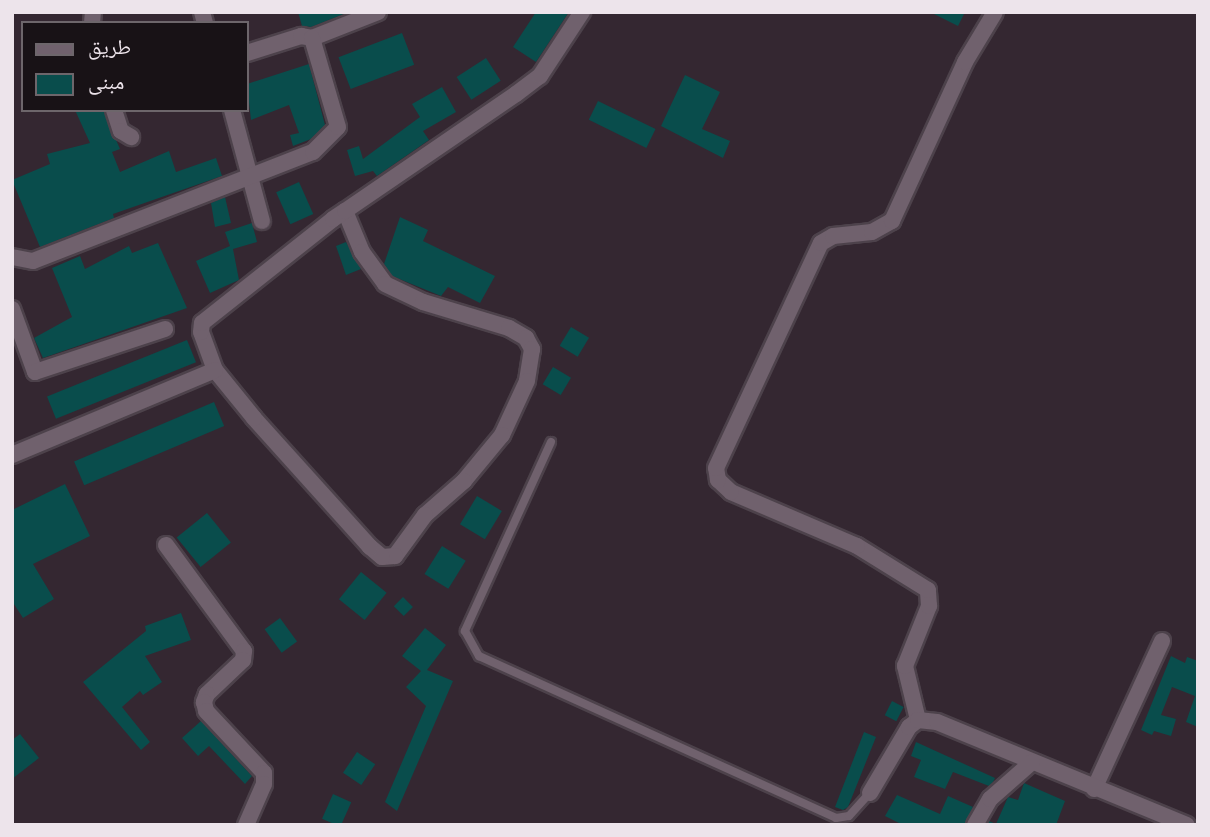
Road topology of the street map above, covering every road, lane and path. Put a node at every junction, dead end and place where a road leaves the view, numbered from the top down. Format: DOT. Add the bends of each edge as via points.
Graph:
graph roads {
  1 [pos="378,12"];
  2 [pos="582,12"];
  3 [pos="995,12"];
  4 [pos="312,38"];
  5 [pos="248,53"];
  6 [pos="115,112"];
  7 [pos="233,112"];
  8 [pos="131,137"];
  9 [pos="250,179"];
  10 [pos="345,211"];
  11 [pos="262,220"];
  12 [pos="12,257"];
  13 [pos="12,309"];
  14 [pos="165,328"];
  15 [pos="215,370"];
  16 [pos="551,442"];
  17 [pos="12,455"];
  18 [pos="166,545"];
  19 [pos="1162,641"];
  20 [pos="918,720"];
  21 [pos="1032,762"];
  22 [pos="1094,789"];
  23 [pos="870,793"];
  24 [pos="246,825"];
  25 [pos="975,825"];
  26 [pos="1187,825"];
  1 -- 4 [label="street"];
  2 -- 10 [label="street" via="540,76"];
  3 -- 20 [label="street" via="965,62 892,221 872,232 833,236 821,243 716,468 718,480 731,492 856,546 928,590 929,606 905,666"];
  4 -- 5 [label="street" via="307,34"];
  4 -- 9 [label="street" via="338,121 337,132 313,152"];
  6 -- 8 [label="street" via="121,131"];
  7 -- 9 [label="street"];
  9 -- 11 [label="street"];
  9 -- 12 [label="street" via="33,261"];
  10 -- 15 [label="street" via="207,314 201,332"];
  10 -- 15 [label="street" via="362,252 385,284 526,338 533,359 527,381 488,454 425,514 395,556 382,557"];
  13 -- 14 [label="street" via="35,372"];
  15 -- 17 [label="street"];
  16 -- 23 [label="lane" via="465,631 479,656 836,818 849,816"];
  18 -- 24 [label="street" via="244,651 243,660 206,694 204,702 206,711 264,773 264,784"];
  19 -- 22 [label="street"];
  20 -- 21 [label="street" via="937,722"];
  20 -- 23 [label="street" via="909,727"];
  21 -- 22 [label="street"];
  21 -- 25 [label="street" via="990,799"];
  22 -- 26 [label="street"];
}
